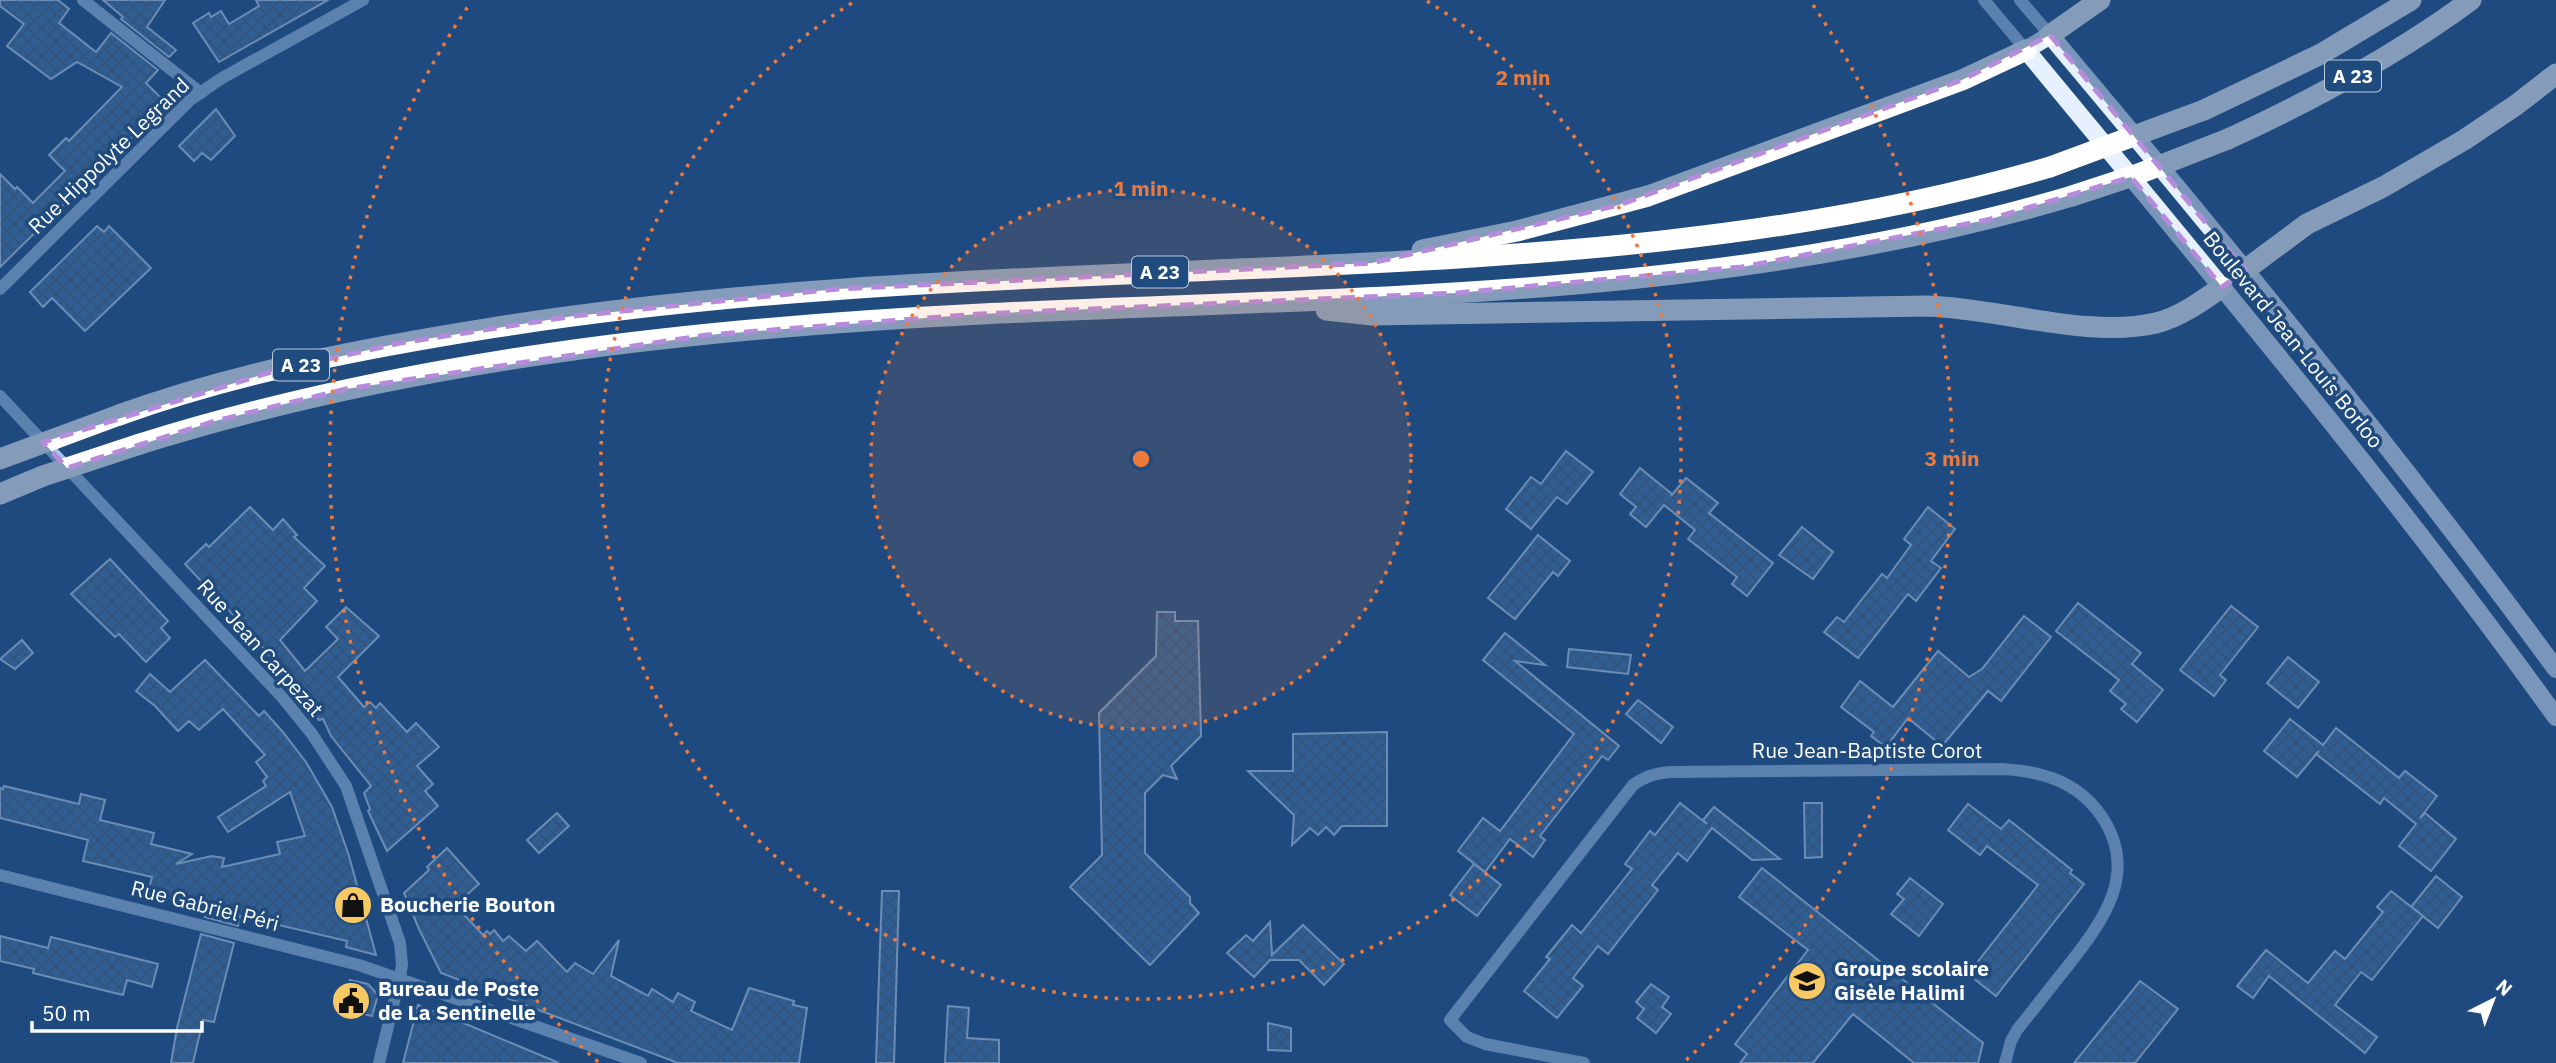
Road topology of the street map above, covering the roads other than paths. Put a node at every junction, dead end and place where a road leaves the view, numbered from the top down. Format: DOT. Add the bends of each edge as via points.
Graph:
graph roads {
  1 [pos="83,0"];
  2 [pos="363,0"];
  3 [pos="1984,0"];
  4 [pos="2020,0"];
  5 [pos="2100,0"];
  6 [pos="2411,0"];
  7 [pos="2471,0"];
  8 [pos="2050,35"];
  9 [pos="2026,50"];
  10 [pos="2556,74"];
  11 [pos="201,93"];
  12 [pos="1372,263"];
  13 [pos="2245,270"];
  14 [pos="2222,287"];
  15 [pos="0,289"];
  16 [pos="1265,302"];
  17 [pos="0,396"];
  18 [pos="0,459"];
  19 [pos="0,494"];
  20 [pos="2556,669"];
  21 [pos="2556,717"];
  22 [pos="0,875"];
  23 [pos="400,977"];
  24 [pos="379,1063"];
  25 [pos="641,1063"];
  26 [pos="1584,1063"];
  27 [pos="2005,1063"];
  1 -- 11 [label="street"];
  2 -- 11 [label="street, Rue Hippolyte Legrand"];
  3 -- 9 [label="street, Boulevard Jean-Louis Borloo"];
  4 -- 8 [label="street, Boulevard Jean-Louis Borloo"];
  5 -- 8 [label="highway"];
  6 -- 12 [label="highway, A 23, bridge" via="2321,54 2204,110 2050,167 1963,190 1737,233 1580,250"];
  7 -- 16 [label="highway, A 23, bridge" via="2358,74 2228,139 2073,196 1987,220 1837,252 1728,269 1457,293"];
  8 -- 9 [label="main road"];
  8 -- 13 [label="main road, Boulevard Jean-Louis Borloo"];
  9 -- 12 [label="highway" via="1973,76 1639,199"];
  9 -- 14 [label="main road, Boulevard Jean-Louis Borloo"];
  10 -- 13 [label="highway" via="2464,140 2307,224"];
  11 -- 15 [label="street, Rue Hippolyte Legrand"];
  12 -- 18 [label="highway, A 23, bridge" via="938,282 615,310 442,336 229,383 119,415"];
  13 -- 14 [label="main road"];
  13 -- 20 [label="main road, Boulevard Jean-Louis Borloo" via="2499,590"];
  14 -- 16 [label="highway" via="2157,323 2103,327 1943,307 1371,315"];
  14 -- 21 [label="main road, Boulevard Jean-Louis Borloo" via="2440,560"];
  16 -- 19 [label="highway, A 23, bridge" via="895,319 605,346 433,372 215,421"];
  17 -- 23 [label="street, Rue Jean Carpezat" via="282,697 324,750 353,803 391,916 402,954"];
  22 -- 23 [label="street, Rue Gabriel Péri"];
  23 -- 24 [label="street, Rue Jean Carpezat"];
  23 -- 25 [label="street, Rue Gabriel Péri"];
  26 -- 27 [label="street, Rue Jean-Baptiste Corot" via="1485,1044 1467,1037 1450,1020 1633,785 1650,775 1671,772 2023,770 2066,784 2091,802 2113,841 2118,876 2098,926 2017,1030"];
}
